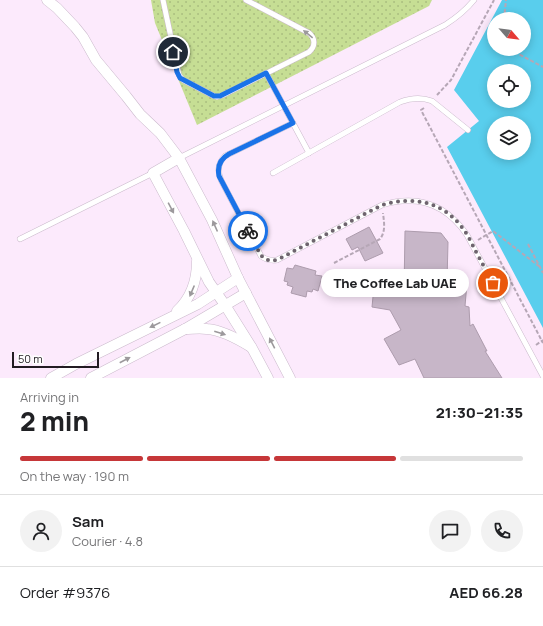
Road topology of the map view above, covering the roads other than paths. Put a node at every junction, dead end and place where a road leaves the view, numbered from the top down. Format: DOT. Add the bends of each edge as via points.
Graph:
graph roads {
  1 [pos="47,0"];
  2 [pos="163,0"];
  3 [pos="246,0"];
  4 [pos="474,0"];
  5 [pos="266,73"];
  6 [pos="284,106"];
  7 [pos="293,123"];
  8 [pos="468,130"];
  9 [pos="309,153"];
  10 [pos="180,158"];
  11 [pos="153,173"];
  12 [pos="273,173"];
  13 [pos="20,239"];
  14 [pos="197,259"];
  15 [pos="238,278"];
  16 [pos="216,293"];
  17 [pos="246,293"];
  18 [pos="225,305"];
  19 [pos="172,316"];
  20 [pos="185,329"];
  21 [pos="252,348"];
  22 [pos="543,376"];
  23 [pos="51,378"];
  24 [pos="91,378"];
  25 [pos="268,378"];
  26 [pos="290,378"];
  1 -- 10 [label="street" via="75,27 96,60"];
  2 -- 5 [label="lane" via="177,72 183,80 217,97"];
  5 -- 3 [label="lane, one-way" via="309,52 314,38"];
  4 -- 6 [label="lane" via="466,10 445,25"];
  5 -- 6 [label="lane"];
  6 -- 7 [label="lane"];
  6 -- 10 [label="lane"];
  7 -- 9 [label="lane"];
  7 -- 22 [label="lane" via="225,156 218,167 221,180 261,256 277,260 382,205 396,201 421,201 439,208 455,219 472,243"];
  8 -- 9 [label="lane" via="432,101 419,98 406,100"];
  9 -- 12 [label="lane"];
  10 -- 11 [label="street"];
  15 -- 10 [label="street, one-way"];
  11 -- 13 [label="lane"];
  11 -- 14 [label="street, one-way"];
  14 -- 16 [label="street"];
  14 -- 19 [label="street, one-way" via="197,272 189,297"];
  15 -- 16 [label="street"];
  15 -- 17 [label="street"];
  16 -- 18 [label="street"];
  16 -- 19 [label="street"];
  17 -- 18 [label="street"];
  26 -- 17 [label="street, one-way"];
  18 -- 20 [label="street"];
  18 -- 21 [label="street"];
  19 -- 23 [label="street, one-way"];
  20 -- 21 [label="street, one-way" via="208,329 224,333"];
  24 -- 20 [label="street, one-way"];
  21 -- 25 [label="street"];
}
